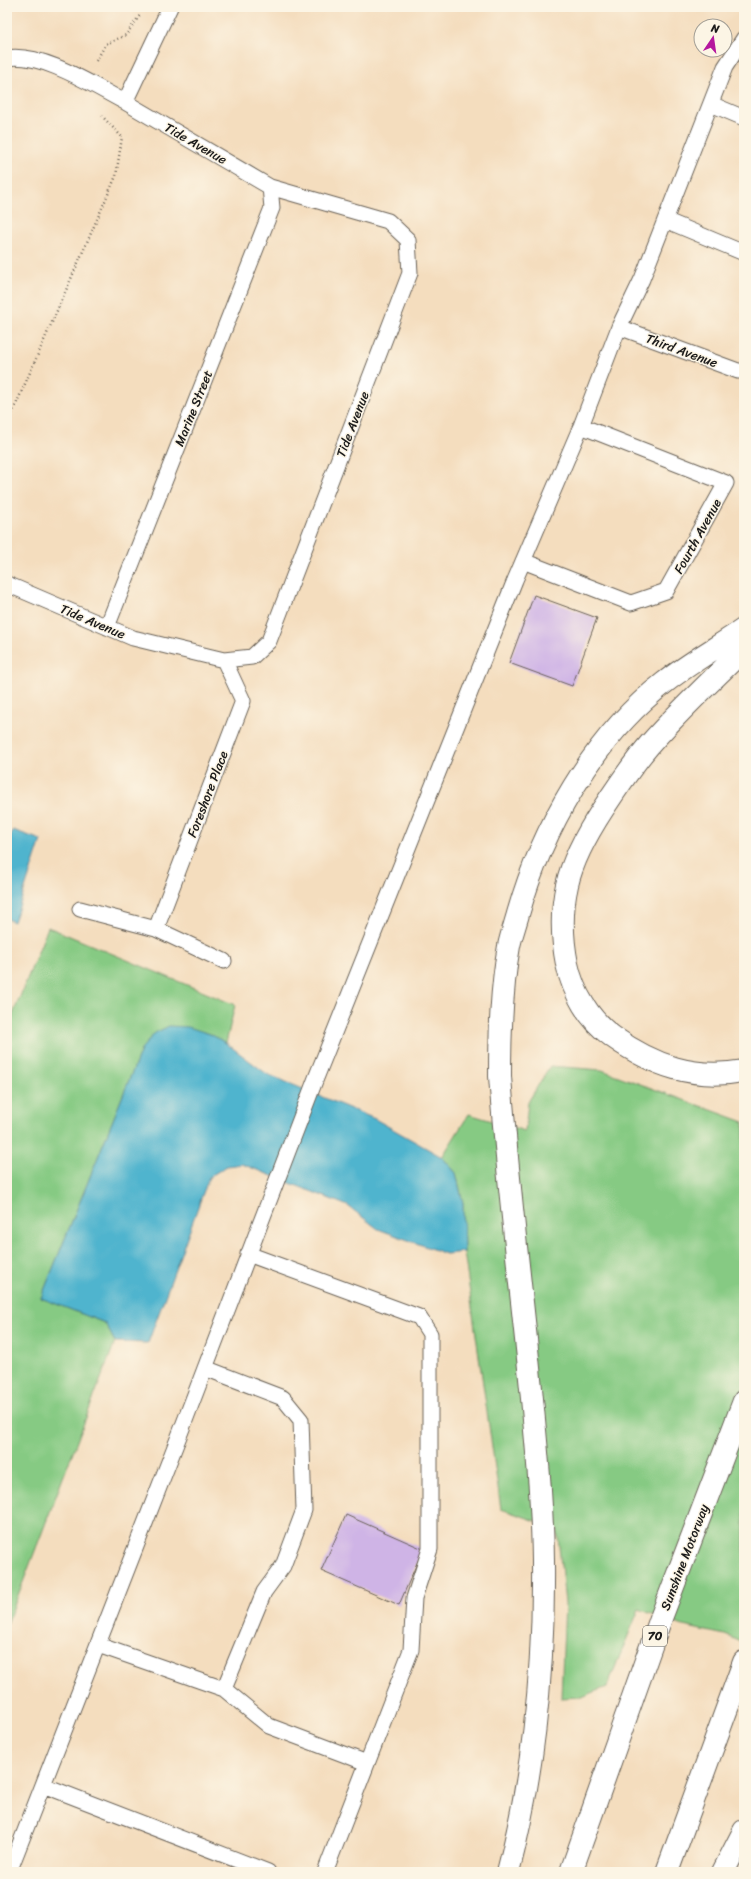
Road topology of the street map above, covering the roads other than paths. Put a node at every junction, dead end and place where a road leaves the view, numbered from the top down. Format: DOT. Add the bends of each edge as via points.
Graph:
graph roads {
  1 [pos="170,7"];
  2 [pos="744,38"];
  3 [pos="13,57"];
  4 [pos="125,102"];
  5 [pos="710,104"];
  6 [pos="744,118"];
  7 [pos="270,187"];
  8 [pos="665,220"];
  9 [pos="744,253"];
  10 [pos="619,327"];
  11 [pos="744,371"];
  12 [pos="581,426"];
  13 [pos="523,561"];
  14 [pos="7,584"];
  15 [pos="107,627"];
  16 [pos="744,629"];
  17 [pos="744,649"];
  18 [pos="224,660"];
  19 [pos="80,909"];
  20 [pos="156,928"];
  21 [pos="224,961"];
  22 [pos="744,1071"];
  23 [pos="248,1254"];
  24 [pos="205,1368"];
  25 [pos="744,1401"];
  26 [pos="98,1645"];
  27 [pos="744,1662"];
  28 [pos="224,1689"];
  29 [pos="367,1764"];
  30 [pos="43,1785"];
  31 [pos="744,1831"];
  32 [pos="9,1872"];
  33 [pos="268,1872"];
  34 [pos="325,1872"];
  35 [pos="508,1872"];
  36 [pos="571,1872"];
  37 [pos="667,1872"];
  38 [pos="723,1872"];
  1 -- 4 [label="lane"];
  2 -- 5 [label="lane" via="725,67"];
  3 -- 4 [label="lane, Tide Avenue" via="43,61"];
  4 -- 7 [label="lane, Tide Avenue"];
  5 -- 6 [label="lane"];
  5 -- 8 [label="lane"];
  7 -- 15 [label="lane, Marine Street" via="272,208"];
  7 -- 18 [label="lane, Tide Avenue" via="388,221 408,240 410,273 269,641 252,657"];
  8 -- 9 [label="lane"];
  8 -- 10 [label="lane" via="642,279"];
  10 -- 11 [label="lane, Third Avenue"];
  10 -- 12 [label="lane"];
  12 -- 13 [label="lane"];
  12 -- 13 [label="lane, Fourth Avenue" via="726,483 666,591 631,604"];
  13 -- 23 [label="lane"];
  14 -- 15 [label="lane, Tide Avenue"];
  15 -- 18 [label="lane, Tide Avenue" via="133,638"];
  16 -- 35 [label="highway" via="664,683 635,709 609,738 559,812 541,847 509,945 500,1034 500,1076 534,1421 542,1522 543,1585 540,1662 526,1788"];
  17 -- 22 [label="highway" via="650,744 620,784 594,823 577,856 567,885 563,917 563,946 570,978 590,1015 605,1032 631,1050 685,1072 712,1075"];
  18 -- 20 [label="lane, Foreshore Place" via="243,701"];
  19 -- 20 [label="lane"];
  20 -- 21 [label="lane"];
  23 -- 24 [label="lane"];
  23 -- 29 [label="lane" via="419,1317 430,1334 430,1549 414,1598 411,1650"];
  24 -- 26 [label="lane"];
  24 -- 28 [label="lane" via="283,1398 301,1420 304,1510 283,1566 264,1592"];
  25 -- 36 [label="highway, Sunshine Motorway / 70" via="661,1618"];
  26 -- 28 [label="lane"];
  26 -- 30 [label="lane"];
  27 -- 37 [label="highway"];
  28 -- 29 [label="lane" via="269,1726"];
  29 -- 34 [label="lane"];
  30 -- 32 [label="lane"];
  30 -- 33 [label="lane"];
  31 -- 38 [label="highway"];
}
